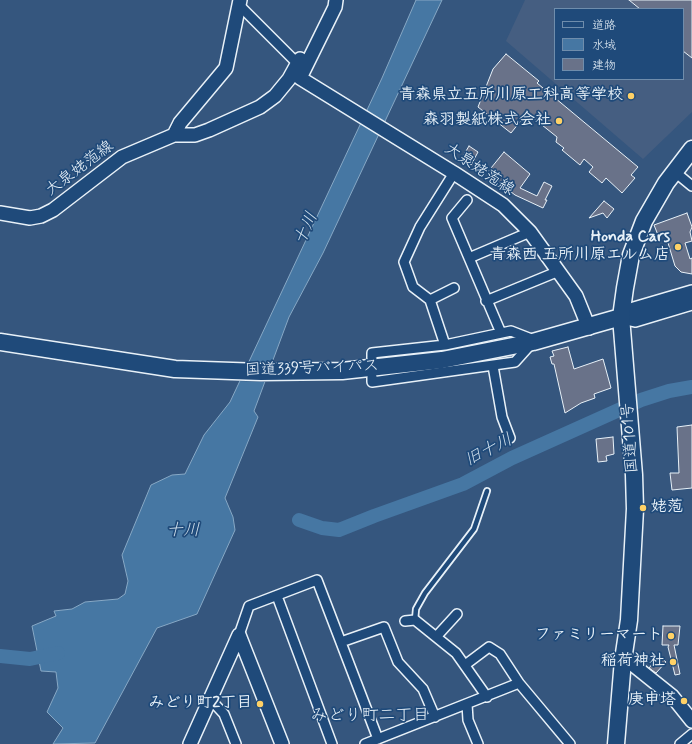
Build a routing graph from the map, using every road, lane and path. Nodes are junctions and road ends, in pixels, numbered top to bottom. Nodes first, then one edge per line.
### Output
1 (329, 0) edge
2 (336, 0) edge
3 (240, 3) edge
4 (298, 64) junction
5 (174, 135) junction
6 (692, 149) edge
7 (675, 172) junction
8 (454, 173) junction
9 (692, 186) edge
10 (467, 200) dead end
11 (0, 213) edge
12 (530, 232) junction
13 (469, 258) junction
14 (558, 271) junction
15 (454, 288) dead end
16 (691, 297) edge
17 (430, 300) junction
18 (486, 301) junction
19 (621, 317) junction
20 (589, 328) junction
21 (501, 333) junction
22 (0, 342) edge
23 (535, 342) junction
24 (445, 345) junction
25 (372, 358) dead end
26 (493, 366) junction
27 (372, 377) dead end
28 (510, 438) dead end
29 (487, 491) dead end
30 (277, 596) junction
31 (457, 614) dead end
32 (415, 620) junction
33 (405, 621) dead end
34 (239, 636) junction
35 (436, 637) junction
36 (341, 642) junction
37 (623, 660) junction
38 (465, 665) junction
39 (519, 683) junction
40 (487, 697) junction
41 (211, 700) junction
42 (467, 704) junction
43 (435, 717) junction
44 (692, 720) edge
45 (692, 734) edge
46 (371, 742) edge
47 (190, 744) edge
48 (236, 744) edge
49 (282, 744) edge
50 (332, 744) edge
51 (478, 744) edge
52 (570, 744) edge
53 (616, 744) edge
54 (680, 744) edge

1 - 4 main road, 大泉姥萢線
2 - 8 main road, 大泉姥萢線
3 - 4 street
3 - 5 main road
4 - 5 main road, 大泉姥萢線
5 - 11 main road, 大泉姥萢線
6 - 7 highway, 国道101号
7 - 9 street
7 - 19 highway, 国道101号
8 - 12 main road, 大泉姥萢線
8 - 17 street
10 - 13 street
12 - 13 street
12 - 14 main road, 大泉姥萢線
13 - 18 street
14 - 18 street
14 - 20 main road, 大泉姥萢線
15 - 17 street
16 - 19 main road
17 - 24 street
18 - 21 street
19 - 20 highway, 国道339号バイパス
19 - 37 highway, 国道101号
20 - 23 highway, 国道339号バイパス
21 - 23 street
21 - 24 street
22 - 23 highway, 国道339号バイパス
23 - 26 street
24 - 25 street
26 - 27 street
26 - 28 street
29 - 32 lane
30 - 34 street
30 - 36 street
30 - 50 street
31 - 35 street
32 - 33 street
32 - 35 street
34 - 41 main road
34 - 49 main road
35 - 38 street
36 - 43 street
36 - 46 street
37 - 44 main road
37 - 53 highway, 国道101号
38 - 39 street
38 - 40 street
39 - 40 street
39 - 52 street
40 - 42 street
41 - 47 main road
41 - 48 street
42 - 43 street
42 - 51 street
43 - 46 street
45 - 54 street

